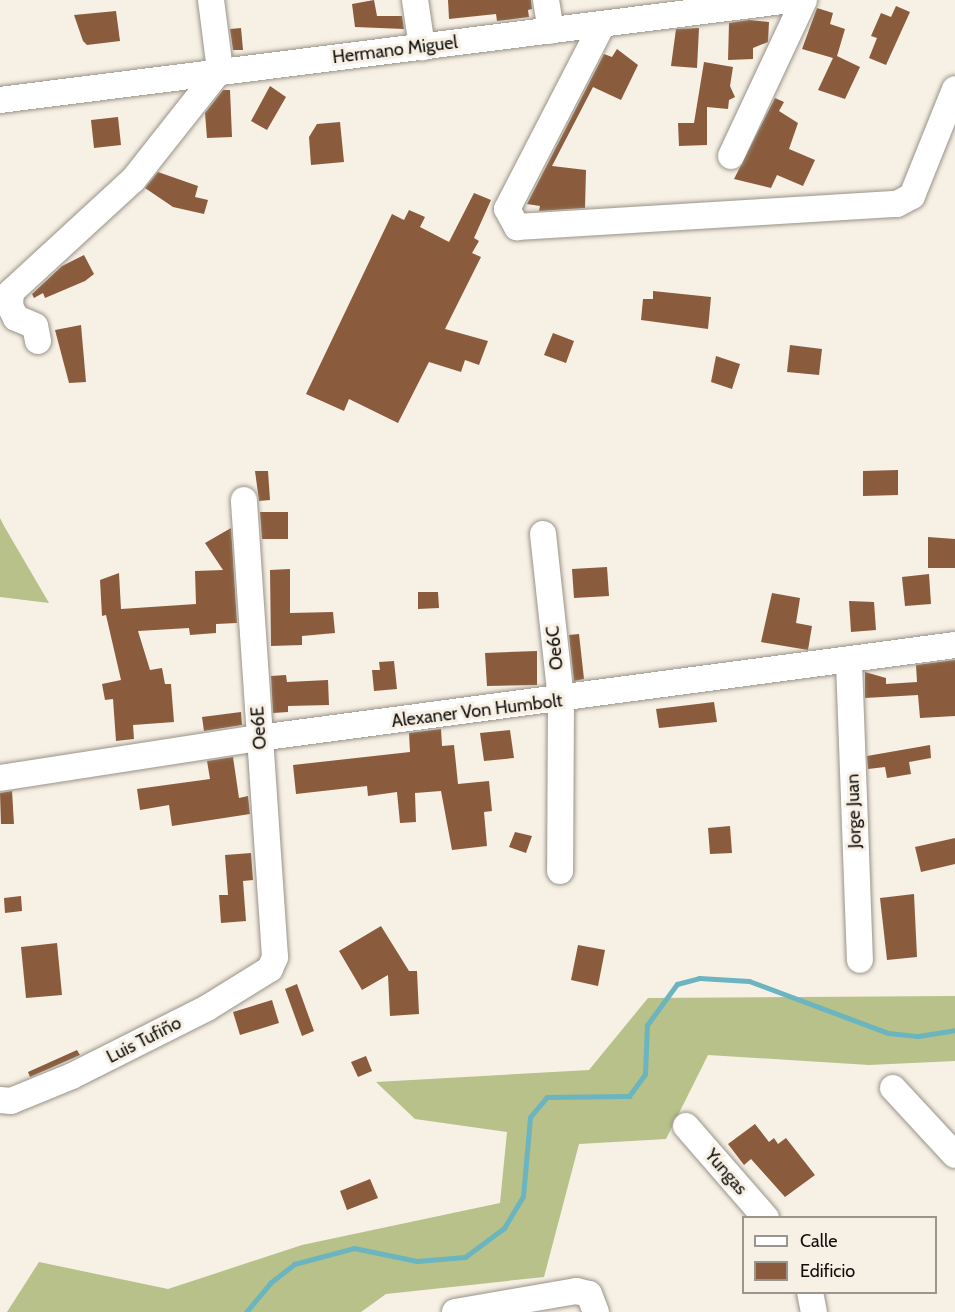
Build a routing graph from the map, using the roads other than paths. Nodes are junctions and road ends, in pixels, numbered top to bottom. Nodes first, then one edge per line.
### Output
1 (211, 0) edge
2 (415, 0) edge
3 (546, 0) edge
4 (790, 0) edge
5 (804, 0) edge
6 (679, 8) edge
7 (602, 25) junction
8 (551, 31) junction
9 (422, 47) junction
10 (220, 69) junction
11 (955, 89) edge
12 (0, 100) edge
13 (731, 156) dead end
14 (38, 341) dead end
15 (244, 500) dead end
16 (543, 534) dead end
17 (955, 645) edge
18 (849, 662) junction
19 (561, 700) junction
20 (259, 738) junction
21 (0, 778) edge
22 (560, 872) dead end
23 (275, 957) joint
24 (860, 960) dead end
25 (893, 1088) dead end
26 (0, 1100) edge
27 (686, 1125) dead end
28 (955, 1155) edge
29 (764, 1216) edge
30 (810, 1294) edge
31 (455, 1312) edge
32 (596, 1312) edge
33 (814, 1312) edge

1 - 10 street
2 - 9 street
3 - 8 street
4 - 6 street, Hermano Miguel
5 - 13 street
6 - 7 street, Hermano Miguel
7 - 8 street, Hermano Miguel
7 - 11 street
8 - 9 street, Hermano Miguel
9 - 10 street, Hermano Miguel
10 - 12 street, Hermano Miguel
10 - 14 street
15 - 20 street, Oe6E
16 - 19 street, Oe6C
17 - 18 street, Alexaner Von Humbolt
18 - 19 street, Alexaner Von Humbolt
18 - 24 street, Jorge Juan
19 - 20 street, Alexaner Von Humbolt
19 - 22 street, Oe6C
20 - 21 street, Alexaner Von Humbolt
20 - 23 street, Oe6E
23 - 26 street, Luis Tufiño
25 - 28 street
27 - 29 street, Yungas
30 - 33 street
31 - 32 street

